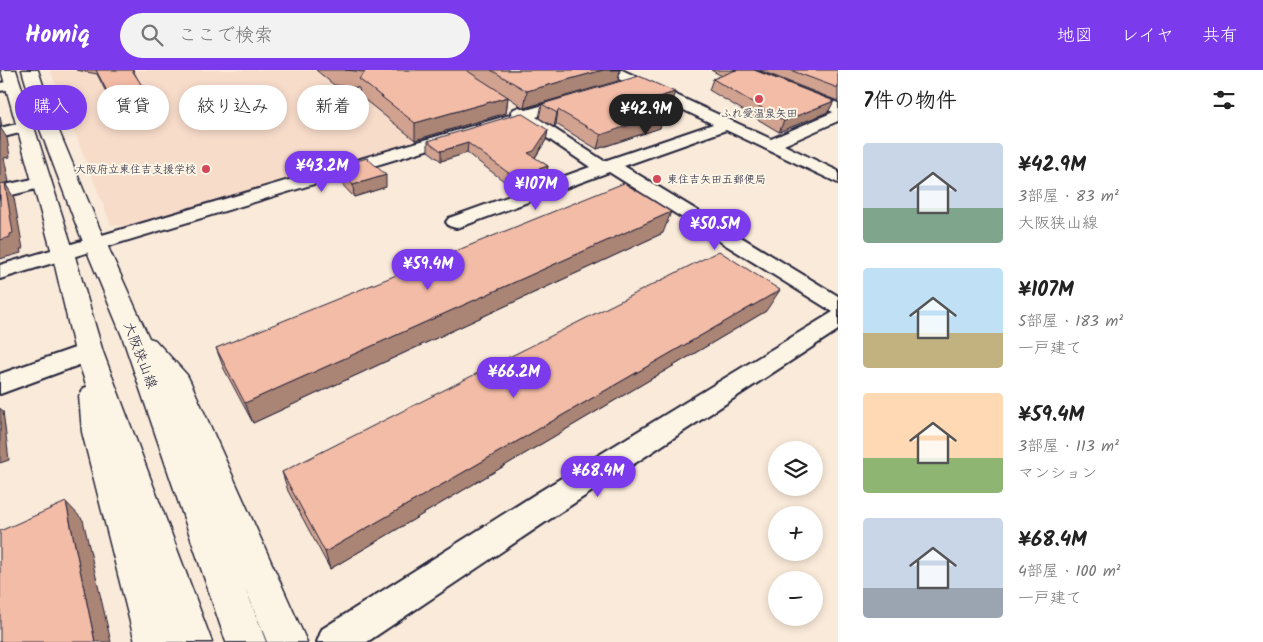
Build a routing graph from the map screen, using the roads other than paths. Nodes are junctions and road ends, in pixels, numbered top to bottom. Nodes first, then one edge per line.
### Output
1 (611, 70) edge
2 (741, 70) edge
3 (12, 78) edge
4 (635, 82) junction
5 (608, 90) edge
6 (589, 96) edge
7 (508, 105) edge
8 (838, 109) edge
9 (838, 114) edge
10 (524, 115) junction
11 (727, 124) junction
12 (12, 130) edge
13 (771, 145) junction
14 (606, 166) junction
15 (838, 178) edge
16 (42, 182) junction
17 (0, 192) edge
18 (456, 222) dead end
19 (95, 244) junction
20 (63, 253) junction
21 (0, 272) edge
22 (838, 306) edge
23 (838, 319) edge
24 (135, 336) junction
25 (89, 352) junction
26 (0, 384) edge
27 (155, 642) edge
28 (192, 642) edge
29 (246, 642) edge
30 (287, 642) edge
31 (335, 642) edge

1 - 4 street
2 - 8 main road
3 - 12 main road, 大阪狭山線
3 - 19 main road, 大阪狭山線
4 - 5 street
4 - 11 street
6 - 10 street
7 - 10 street
9 - 13 street
10 - 14 street
10 - 19 street
11 - 13 street
11 - 14 street
12 - 16 main road, 大阪狭山線
13 - 15 street
14 - 18 street
14 - 22 street
16 - 17 street
16 - 20 main road, 大阪狭山線
19 - 20 street
19 - 24 main road, 大阪狭山線
20 - 21 street
20 - 25 main road, 大阪狭山線
23 - 31 street
24 - 29 main road, 大阪狭山線
24 - 30 main road
25 - 26 street
25 - 27 main road
25 - 28 main road, 大阪狭山線

